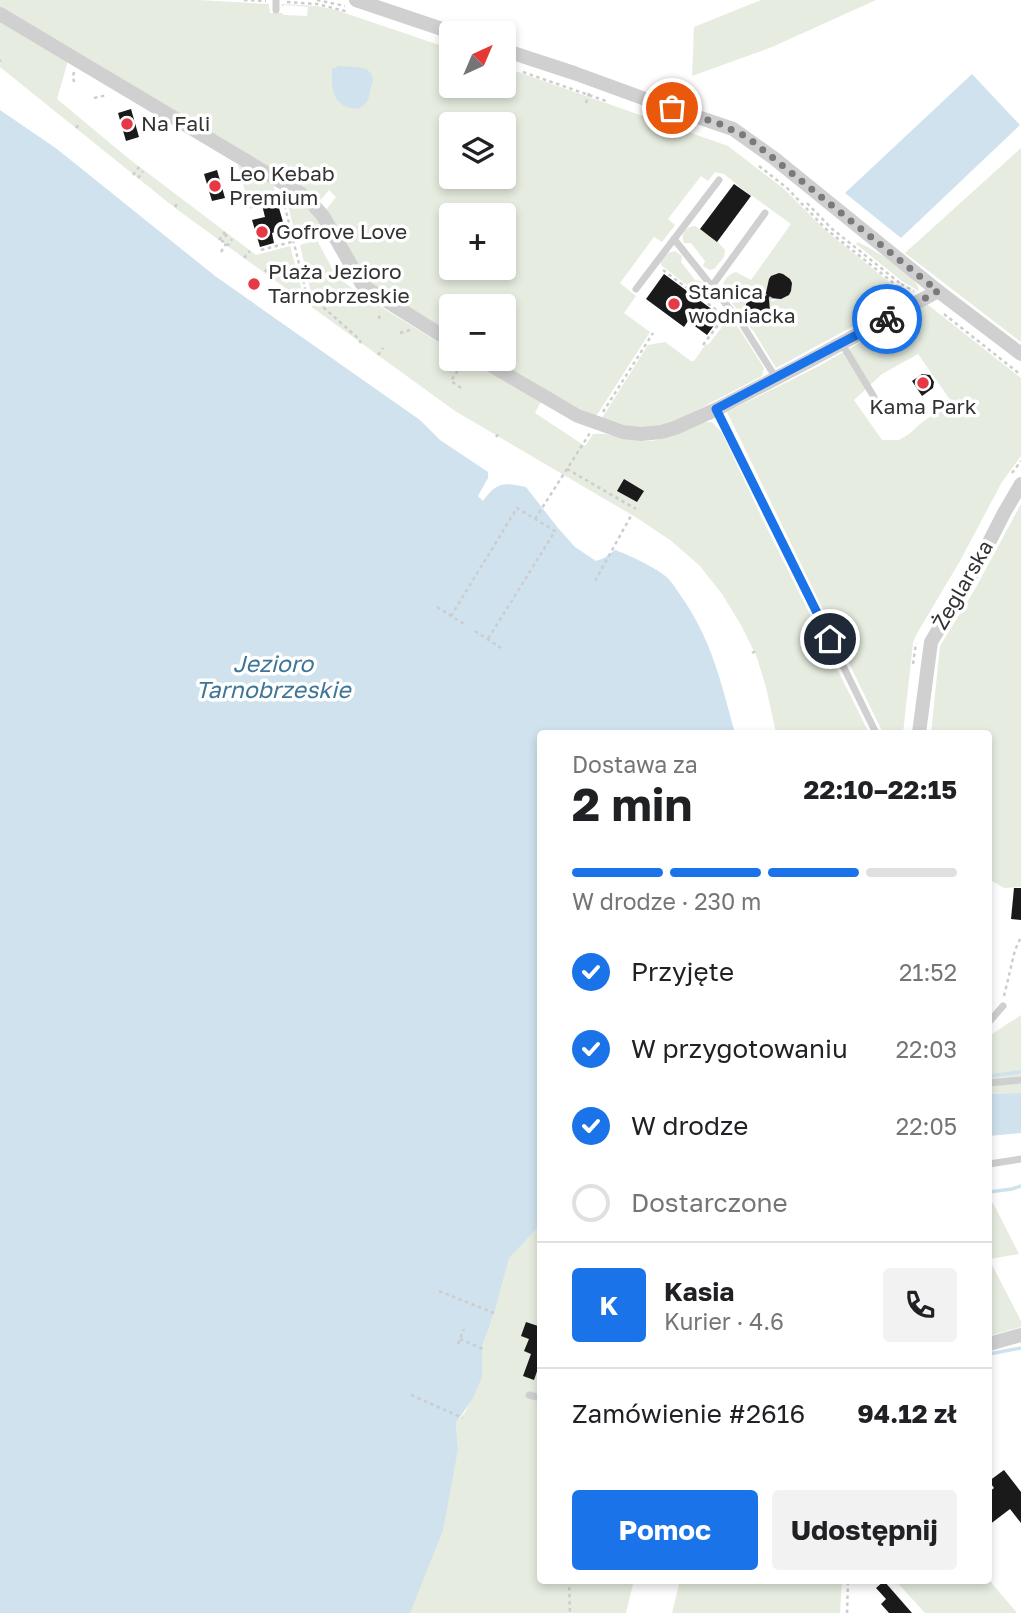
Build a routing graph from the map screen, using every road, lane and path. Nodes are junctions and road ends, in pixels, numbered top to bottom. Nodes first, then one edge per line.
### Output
1 (244, 0) edge
2 (276, 4) edge
3 (353, 6) edge
4 (0, 14) edge
5 (439, 29) edge
6 (516, 54) edge
7 (516, 69) dead end
8 (527, 69) dead end
9 (609, 97) dead end
10 (614, 103) dead end
11 (80, 123) dead end
12 (76, 128) dead end
13 (760, 164) dead end
14 (139, 167) dead end
15 (144, 170) dead end
16 (133, 174) dead end
17 (138, 178) dead end
18 (278, 179) junction
19 (719, 180) dead end
20 (178, 202) dead end
21 (174, 207) dead end
22 (765, 213) dead end
23 (332, 231) junction
24 (232, 239) dead end
25 (674, 239) junction
26 (219, 240) dead end
27 (293, 242) junction
28 (226, 244) junction
29 (261, 250) dead end
30 (250, 251) dead end
31 (221, 252) dead end
32 (244, 258) dead end
33 (655, 265) junction
34 (268, 267) dead end
35 (265, 272) dead end
36 (712, 286) junction
37 (901, 288) junction
38 (636, 289) dead end
39 (938, 291) junction
40 (306, 292) junction
41 (729, 294) dead end
42 (898, 298) dead end
43 (301, 299) dead end
44 (772, 299) dead end
45 (922, 300) junction
46 (653, 333) dead end
47 (439, 334) edge
48 (361, 343) dead end
49 (842, 343) junction
50 (703, 345) dead end
51 (383, 348) dead end
52 (1021, 354) edge
53 (378, 355) dead end
54 (457, 371) edge
55 (501, 371) edge
56 (1021, 375) edge
57 (776, 378) junction
58 (461, 388) dead end
59 (874, 397) dead end
60 (716, 409) junction
61 (596, 423) junction
62 (500, 432) dead end
63 (496, 437) dead end
64 (567, 469) junction
65 (1021, 484) edge
66 (636, 509) dead end
67 (632, 514) dead end
68 (536, 519) junction
69 (595, 581) dead end
70 (437, 607) dead end
71 (451, 616) junction
72 (464, 624) dead end
73 (475, 631) dead end
74 (488, 639) junction
75 (501, 648) dead end
76 (757, 650) dead end
77 (752, 653) dead end
78 (875, 730) edge
79 (919, 730) edge
80 (1021, 937) edge
81 (1003, 1006) joint
82 (992, 1019) edge
83 (1021, 1080) edge
84 (992, 1083) edge
85 (1021, 1159) edge
86 (992, 1164) edge
87 (439, 1292) dead end
88 (494, 1313) dead end
89 (464, 1329) dead end
90 (1021, 1335) edge
91 (460, 1339) junction
92 (992, 1343) edge
93 (458, 1344) dead end
94 (483, 1349) dead end
95 (411, 1395) dead end
96 (529, 1395) dead end
97 (537, 1397) edge
98 (463, 1418) dead end
99 (569, 1584) edge
100 (848, 1584) edge
101 (570, 1613) edge
102 (847, 1613) edge

1 - 2 path
2 - 3 path
3 - 5 street
4 - 18 street
6 - 39 street
7 - 10 path
8 - 9 path
11 - 12 path
13 - 37 path
14 - 16 path
15 - 17 path
18 - 23 street
18 - 27 path
19 - 25 lane
20 - 21 path
22 - 36 lane
23 - 27 path
23 - 47 street
24 - 28 path
25 - 33 lane
25 - 36 lane
26 - 28 path
27 - 29 path
27 - 40 path
28 - 31 path
30 - 32 path
33 - 38 lane
33 - 50 path
34 - 35 path
36 - 57 lane
37 - 42 path
37 - 45 path
39 - 45 street
39 - 52 street
40 - 43 path
40 - 48 path
41 - 44 path
45 - 49 street
45 - 56 path
46 - 61 path
49 - 57 street
49 - 59 lane
51 - 53 path
54 - 58 path
55 - 61 street
57 - 60 street
60 - 61 street
60 - 78 lane
61 - 64 path
62 - 63 path
64 - 66 path
64 - 68 path
65 - 79 street, Żeglarska
67 - 69 path
68 - 71 path
68 - 74 path
70 - 71 path
71 - 72 path
73 - 74 path
74 - 75 path
76 - 77 path
80 - 81 path
81 - 82 lane
83 - 84 lane
85 - 86 lane
87 - 88 path
89 - 91 path
90 - 92 street
91 - 93 path
91 - 94 path
95 - 98 path
96 - 97 lane
99 - 101 path
100 - 102 path

